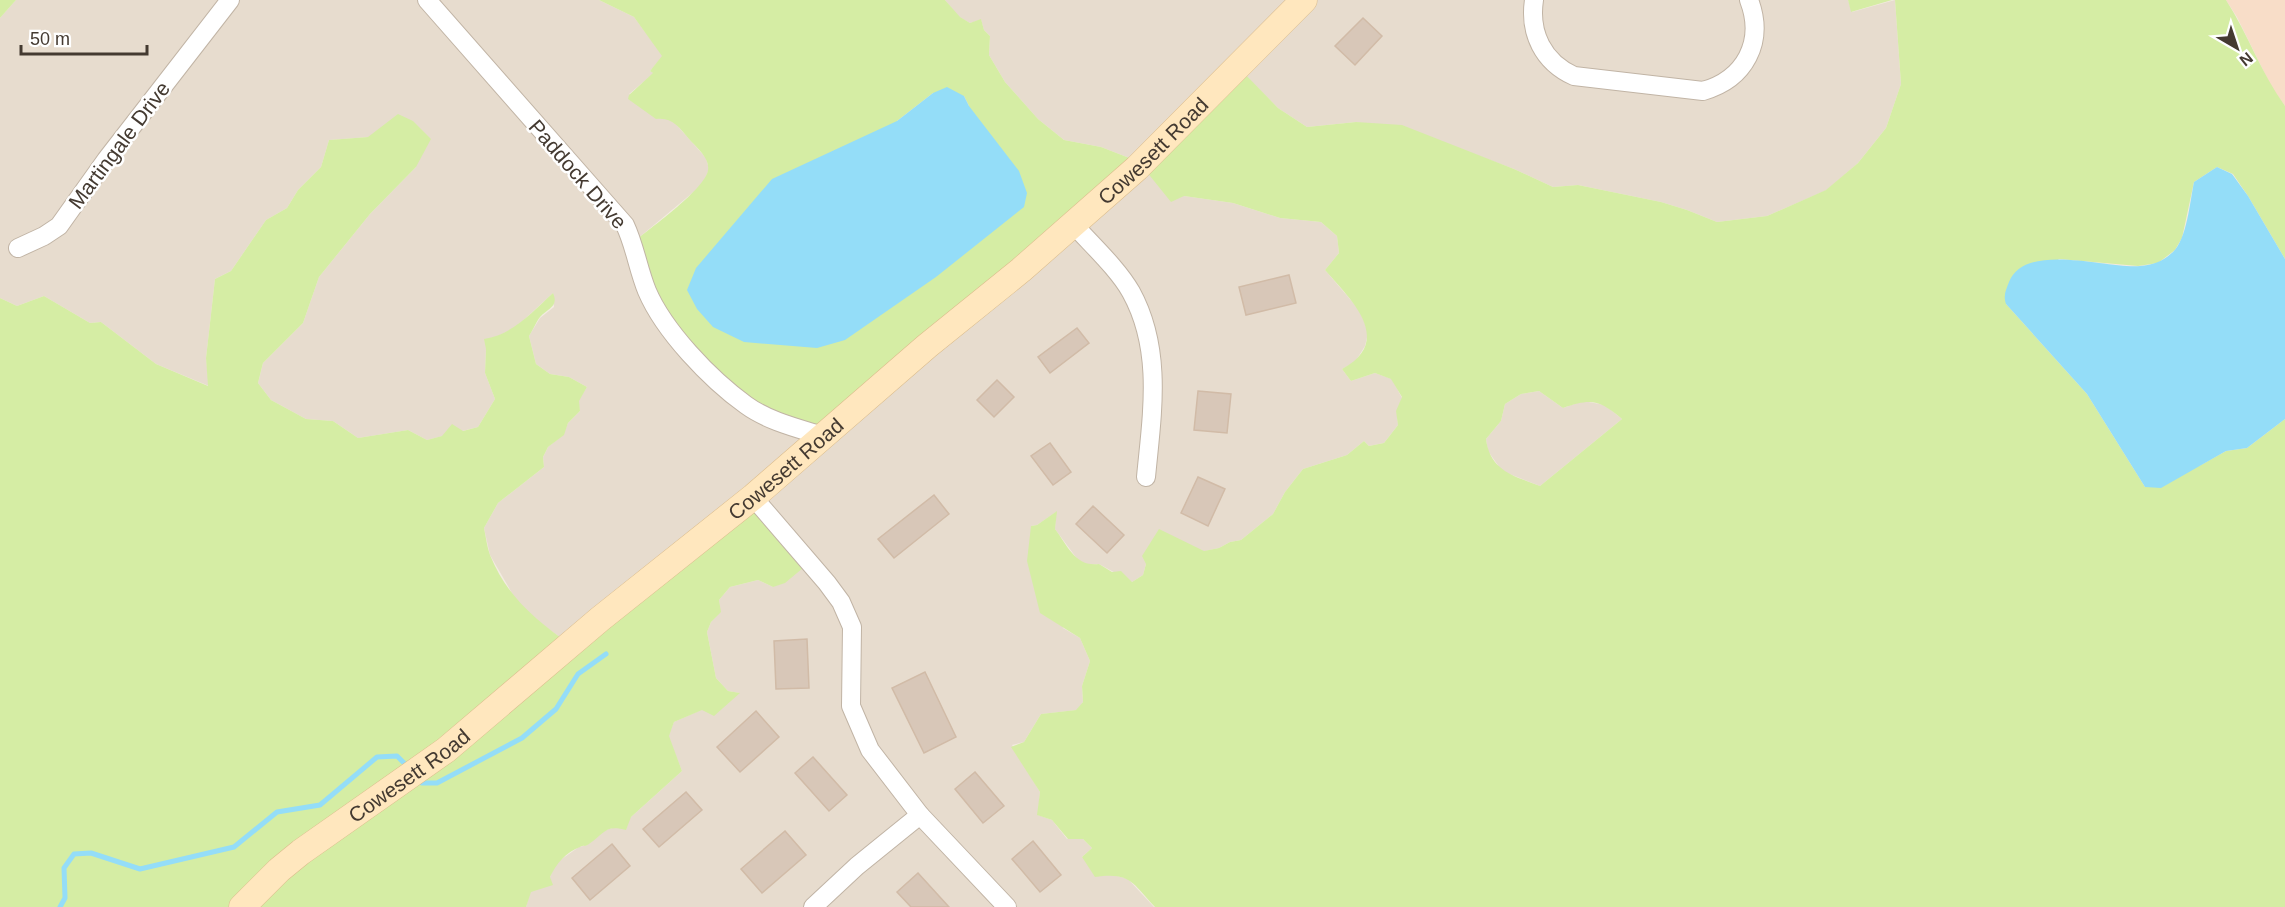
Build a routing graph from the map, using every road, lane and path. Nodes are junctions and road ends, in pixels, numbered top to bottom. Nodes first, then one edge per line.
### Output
1 (230, 0) edge
2 (427, 0) edge
3 (1304, 0) edge
4 (1534, 0) edge
5 (1749, 0) edge
6 (1074, 225) junction
7 (18, 248) dead end
8 (823, 436) junction
9 (1146, 477) dead end
10 (753, 497) junction
11 (920, 815) junction
12 (242, 907) edge
13 (813, 907) edge
14 (1007, 907) edge

1 - 7 street, Martingale Drive
2 - 8 street, Paddock Drive
3 - 6 main road, Cowesett Road
4 - 5 street
6 - 8 main road, Cowesett Road
6 - 9 street
8 - 10 main road, Cowesett Road
10 - 11 street
10 - 12 main road, Cowesett Road
11 - 13 street
11 - 14 street

